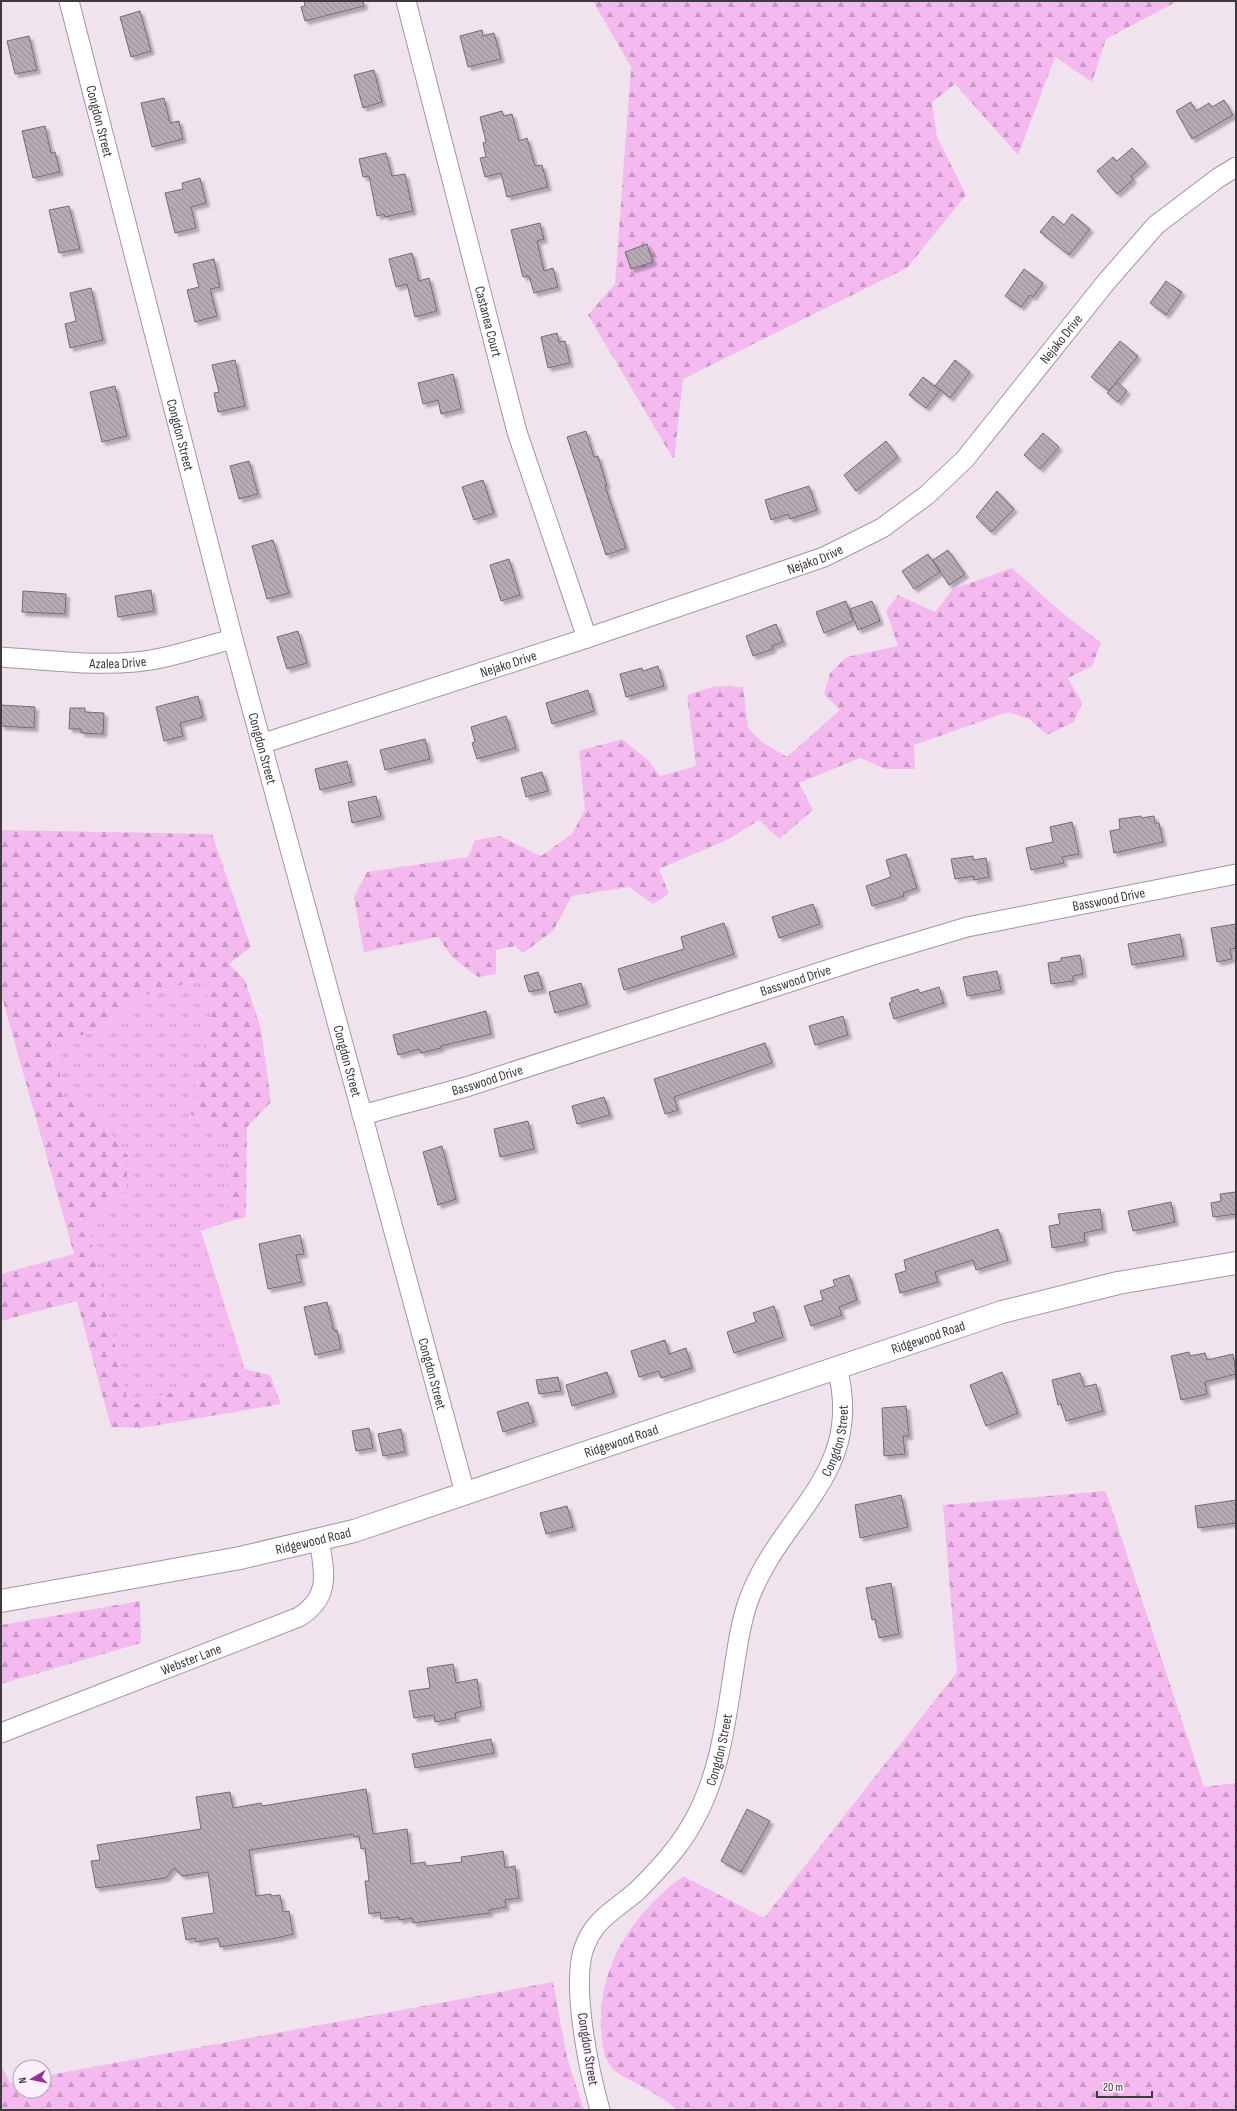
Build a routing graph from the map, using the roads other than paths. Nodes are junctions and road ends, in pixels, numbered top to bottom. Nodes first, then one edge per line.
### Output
1 (69, 1) edge
2 (406, 1) edge
3 (1236, 167) edge
4 (587, 638) junction
5 (233, 639) junction
6 (1, 657) edge
7 (261, 744) junction
8 (1236, 874) edge
9 (362, 1115) junction
10 (1236, 1263) edge
11 (837, 1368) junction
12 (465, 1493) junction
13 (319, 1539) junction
14 (1, 1601) edge
15 (1, 1733) edge
16 (600, 2110) edge

1 - 5 street, Congdon Street
2 - 4 street, Castanea Court
3 - 4 street, Nejako Drive
4 - 7 street, Nejako Drive
5 - 6 street, Azalea Drive
5 - 7 street, Congdon Street
7 - 9 street, Congdon Street
8 - 9 street, Basswood Drive
9 - 12 street, Congdon Street
10 - 11 main road, Ridgewood Road
11 - 12 main road, Ridgewood Road
11 - 16 street, Congdon Street
12 - 13 main road, Ridgewood Road
13 - 14 main road, Ridgewood Road
13 - 15 street, Webster Lane

